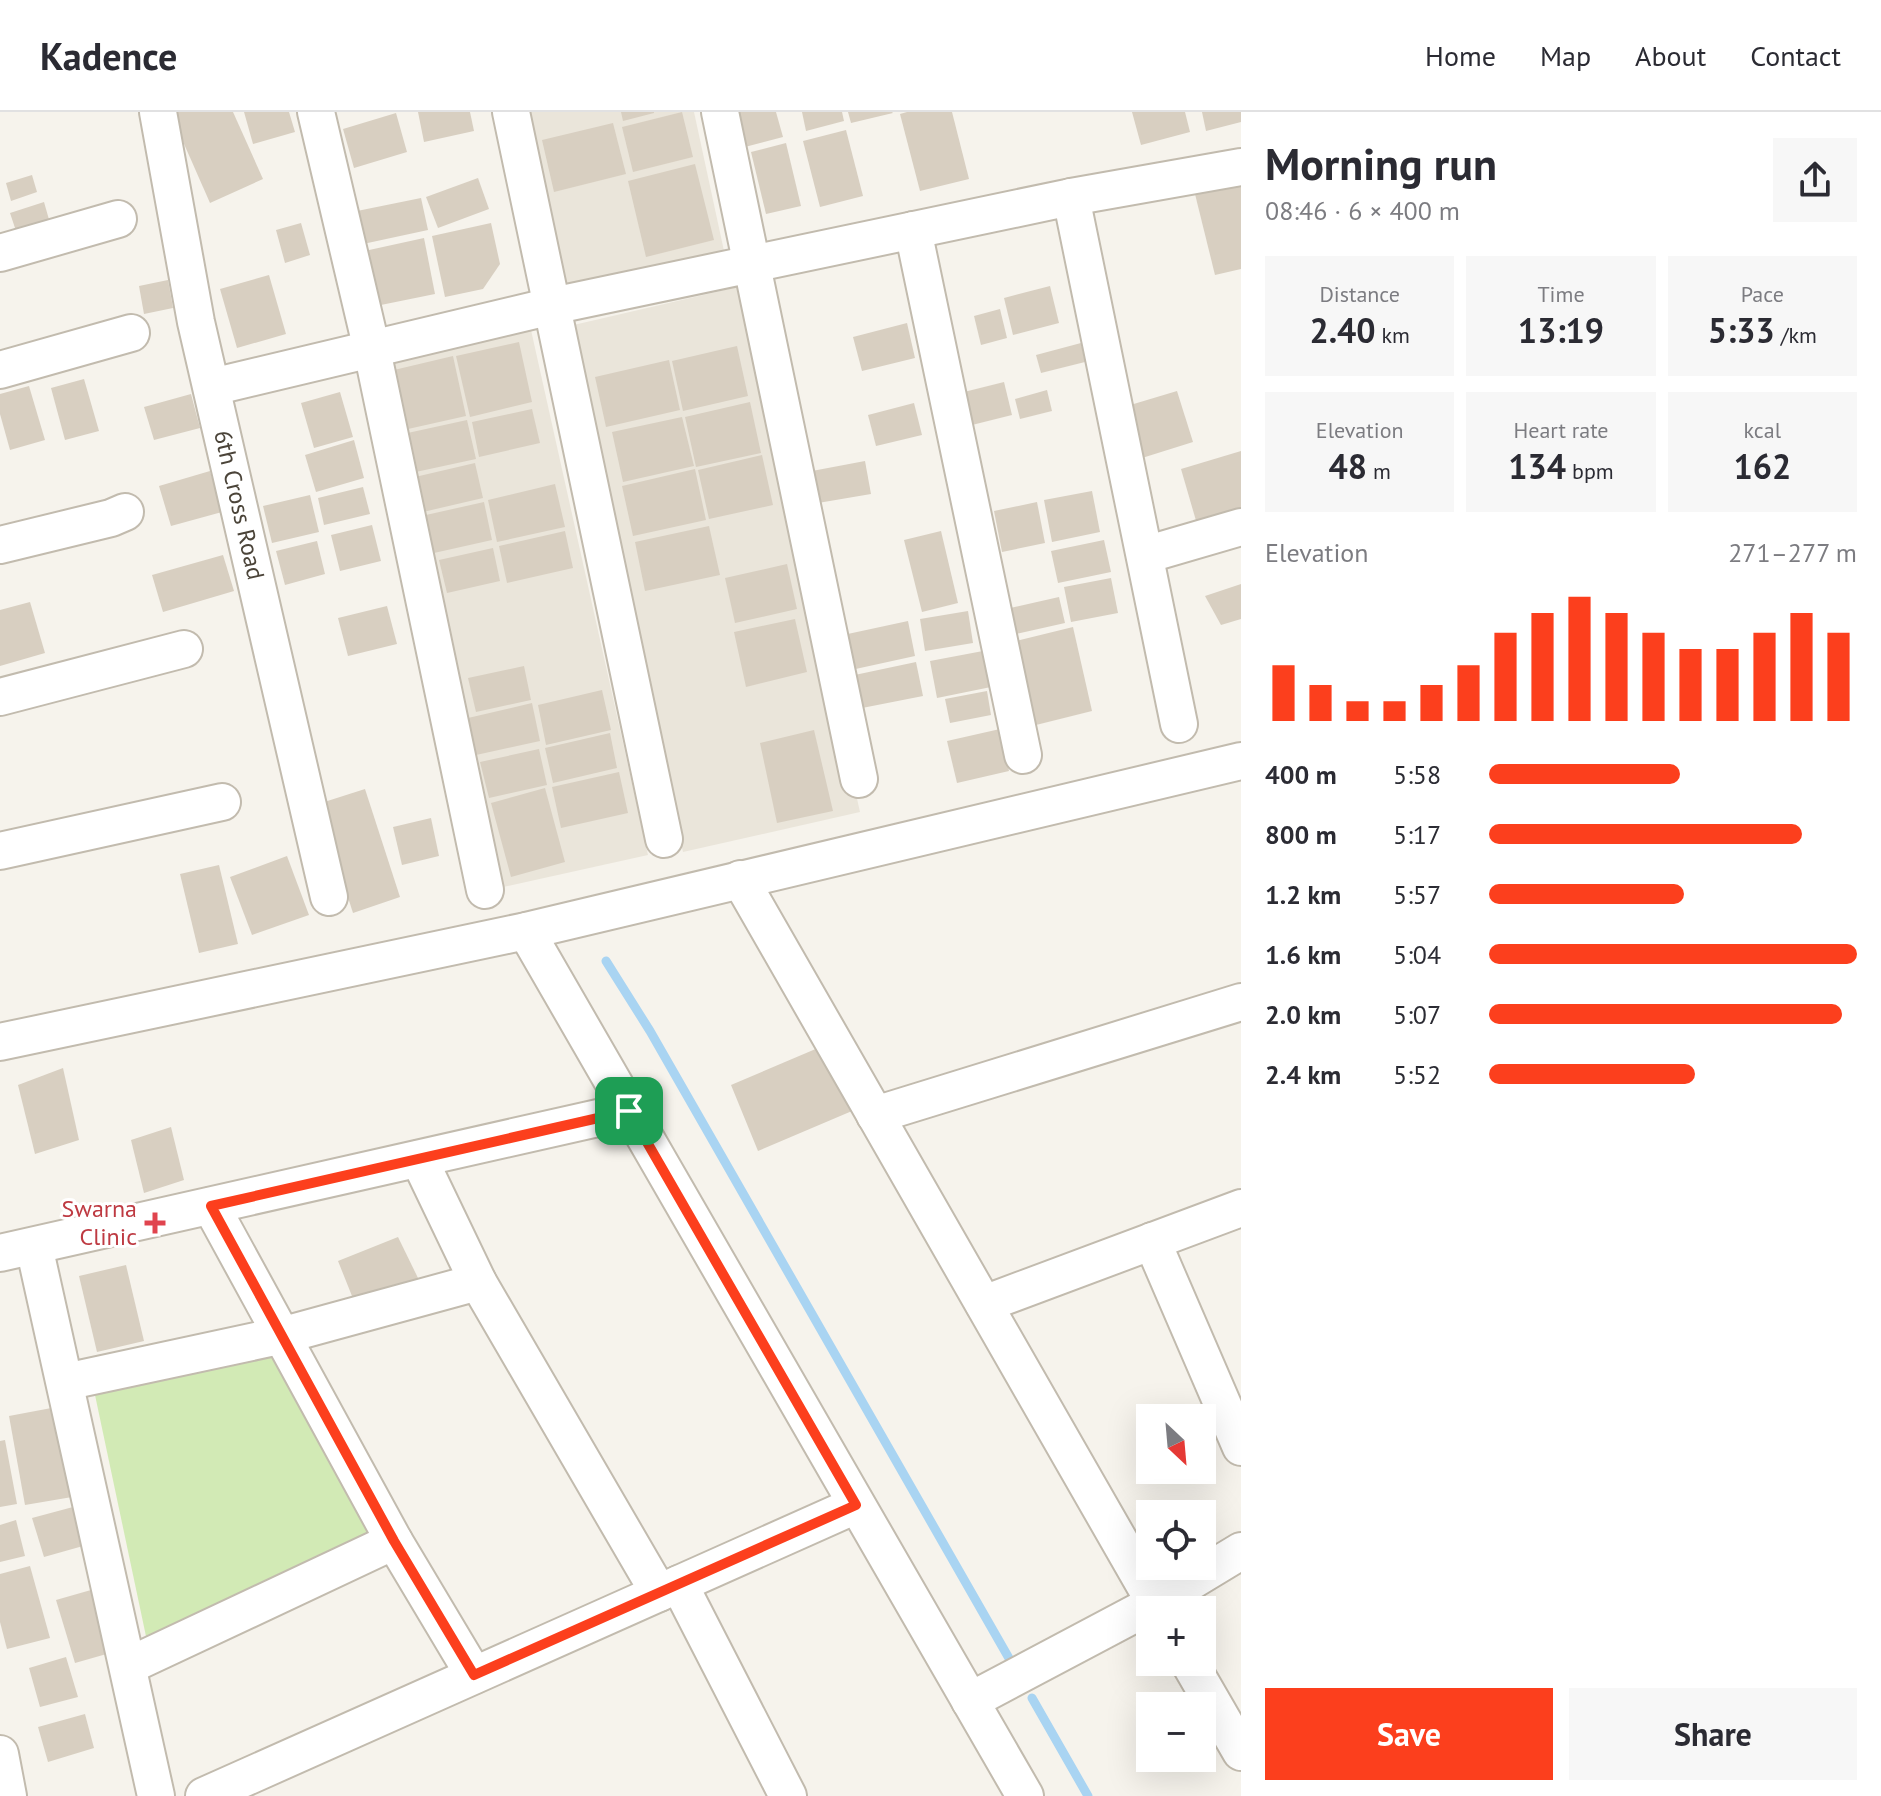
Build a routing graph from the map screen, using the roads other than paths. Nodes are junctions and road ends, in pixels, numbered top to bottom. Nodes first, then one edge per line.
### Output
1 (158, 112) edge
2 (316, 112) edge
3 (511, 112) edge
4 (720, 112) edge
5 (1241, 167) edge
6 (1071, 197) junction
7 (118, 219) dead end
8 (913, 230) junction
9 (0, 253) edge
10 (751, 264) junction
11 (552, 306) junction
12 (131, 333) dead end
13 (372, 350) junction
14 (0, 370) edge
15 (212, 387) junction
16 (125, 512) dead end
17 (1241, 527) edge
18 (0, 545) edge
19 (1145, 555) junction
20 (184, 649) dead end
21 (0, 697) edge
22 (1179, 724) dead end
23 (1023, 755) dead end
24 (1241, 761) edge
25 (859, 779) dead end
26 (222, 802) dead end
27 (664, 839) dead end
28 (0, 851) edge
29 (740, 879) junction
30 (485, 890) dead end
31 (329, 897) dead end
32 (526, 931) junction
33 (1241, 1002) edge
34 (0, 1042) edge
35 (629, 1111) junction
36 (875, 1115) junction
37 (419, 1159) junction
38 (211, 1206) junction
39 (1241, 1208) edge
40 (1152, 1241) junction
41 (17, 1249) edge
42 (478, 1282) junction
43 (984, 1304) junction
44 (284, 1335) junction
45 (65, 1382) junction
46 (1241, 1447) edge
47 (856, 1505) junction
48 (394, 1541) junction
49 (1241, 1551) edge
50 (669, 1588) junction
51 (1151, 1596) edge
52 (1172, 1596) edge
53 (1136, 1617) edge
54 (128, 1666) junction
55 (474, 1675) junction
56 (1197, 1676) edge
57 (970, 1701) junction
58 (1241, 1752) edge
59 (0, 1754) edge
60 (8, 1796) edge
61 (156, 1796) edge
62 (204, 1796) edge
63 (788, 1796) edge
64 (1025, 1796) edge

1 - 15 street, 6th Cross Road
2 - 13 street
3 - 11 street
4 - 10 street
5 - 6 street
6 - 8 street
6 - 19 street
7 - 9 street
8 - 10 street
8 - 23 street
10 - 11 street
10 - 25 street
11 - 13 street
11 - 27 street
12 - 14 street
13 - 15 street
13 - 30 street
15 - 31 street, 6th Cross Road
16 - 18 street
17 - 19 street
19 - 22 street
20 - 21 street
24 - 29 street
26 - 28 street
29 - 32 street
29 - 36 street
32 - 34 street
32 - 35 street
33 - 36 street
35 - 37 street
35 - 47 street
36 - 43 street
37 - 38 street
37 - 42 street
38 - 41 street
38 - 44 street
39 - 40 street
40 - 43 street
40 - 46 street
41 - 45 street
42 - 44 street
42 - 50 street
43 - 51 street
44 - 45 street
44 - 48 street
45 - 54 street
47 - 50 street
47 - 57 street
48 - 54 street
48 - 55 street
49 - 52 street
50 - 55 street
50 - 63 street
53 - 57 street
54 - 61 street
55 - 62 street
56 - 58 street
57 - 64 street
59 - 60 street

